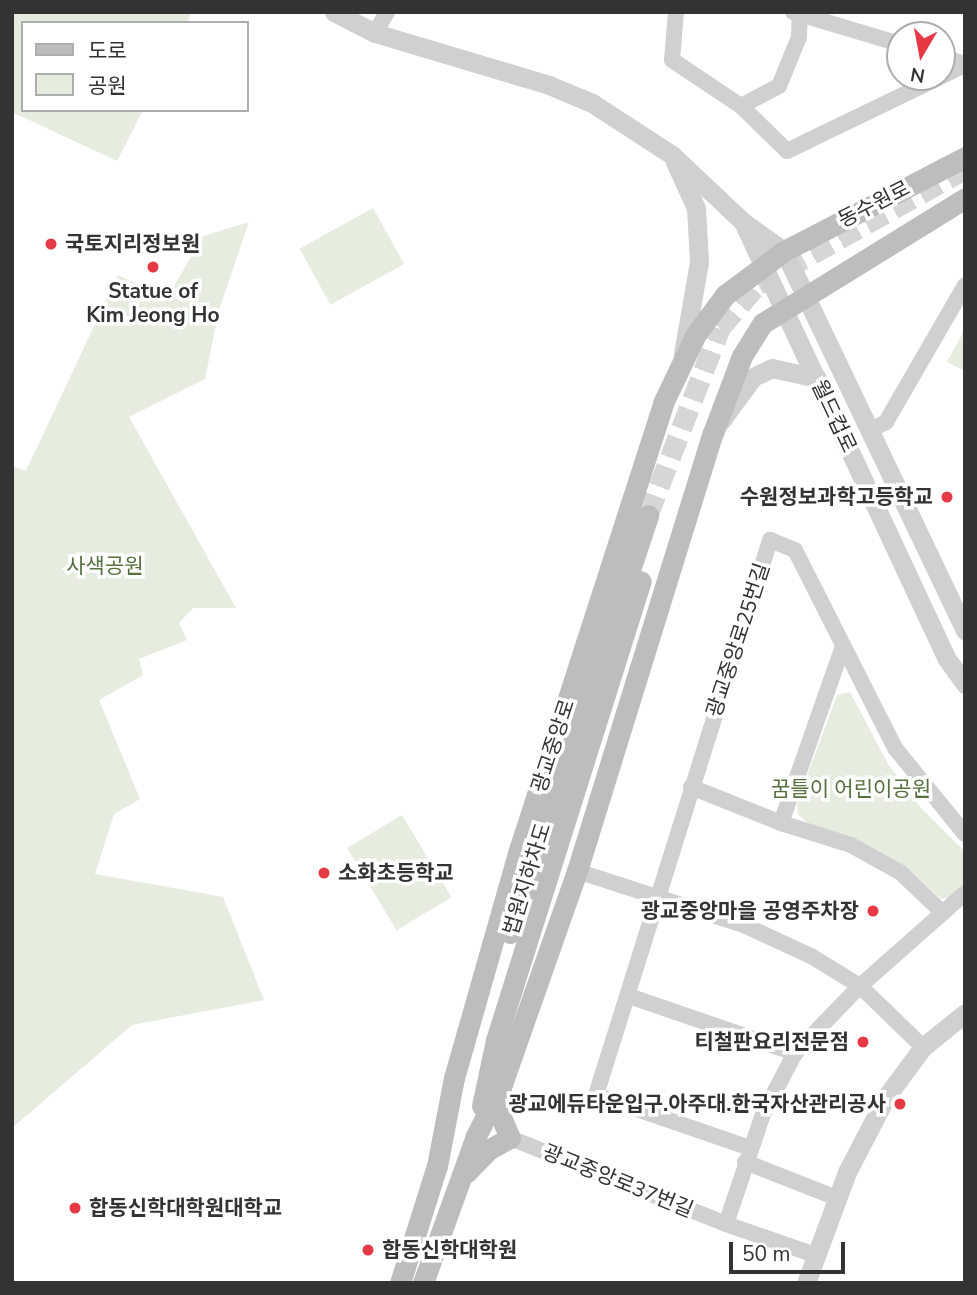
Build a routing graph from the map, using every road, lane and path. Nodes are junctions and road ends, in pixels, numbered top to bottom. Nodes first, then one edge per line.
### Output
1 (387, 12) edge
2 (676, 12) edge
3 (336, 13) edge
4 (797, 13) edge
5 (375, 33) junction
6 (886, 40) edge
7 (911, 91) edge
8 (741, 106) junction
9 (672, 155) junction
10 (965, 157) edge
11 (965, 198) edge
12 (743, 222) junction
13 (784, 251) junction
14 (761, 268) junction
15 (965, 285) edge
16 (806, 293) junction
17 (782, 309) junction
18 (681, 365) junction
19 (817, 378) junction
20 (871, 430) junction
21 (713, 433) junction
22 (965, 631) edge
23 (843, 646) junction
24 (965, 684) edge
25 (691, 787) junction
26 (781, 823) junction
27 (965, 834) edge
28 (577, 871) junction
29 (965, 893) edge
30 (657, 896) junction
31 (943, 913) junction
32 (860, 986) junction
33 (629, 996) junction
34 (965, 1013) edge
35 (923, 1047) junction
36 (795, 1053) junction
37 (502, 1084) junction
38 (476, 1136) junction
39 (510, 1138) junction
40 (748, 1155) junction
41 (437, 1166) junction
42 (462, 1177) junction
43 (837, 1198) junction
44 (726, 1224) junction
45 (815, 1255) junction
46 (400, 1283) edge
47 (423, 1283) edge
48 (806, 1283) edge

1 - 5 street
2 - 8 street
3 - 5 street, 월드컵로
4 - 6 street
4 - 8 street
5 - 9 street, 월드컵로
7 - 8 street
9 - 12 street, 월드컵로
9 - 18 street
10 - 13 main road, 동수원로
11 - 16 main road, 동수원로
12 - 13 street, 월드컵로
12 - 14 street, 월드컵로
13 - 14 main road, 광교중앙로
13 - 16 street, 월드컵로
14 - 17 street, 월드컵로
14 - 18 main road, 광교중앙로
15 - 20 street
16 - 17 main road
16 - 20 street, 월드컵로
17 - 19 street, 월드컵로
17 - 21 main road
18 - 41 main road, 광교중앙로
19 - 21 street
19 - 24 street, 월드컵로
20 - 22 street, 월드컵로
21 - 28 main road
23 - 25 street, 광교중앙로25번길
23 - 26 street
23 - 27 street, 광교중앙로25번길
25 - 26 street
25 - 30 street, 광교중앙로25번길
26 - 31 street
28 - 30 street
28 - 37 main road
29 - 31 street
30 - 32 street
30 - 33 street
31 - 32 street
32 - 35 street
32 - 36 street
33 - 36 street
33 - 40 street
34 - 35 street
35 - 43 street
36 - 40 street
37 - 38 main road
37 - 39 main road
38 - 41 main road, 법원지하차도
38 - 42 main road
39 - 42 main road
39 - 44 street, 광교중앙로37번길
40 - 43 street
40 - 44 street
41 - 46 main road, 광교중앙로
42 - 47 main road
43 - 45 street
44 - 45 street, 광교중앙로37번길
45 - 48 street

